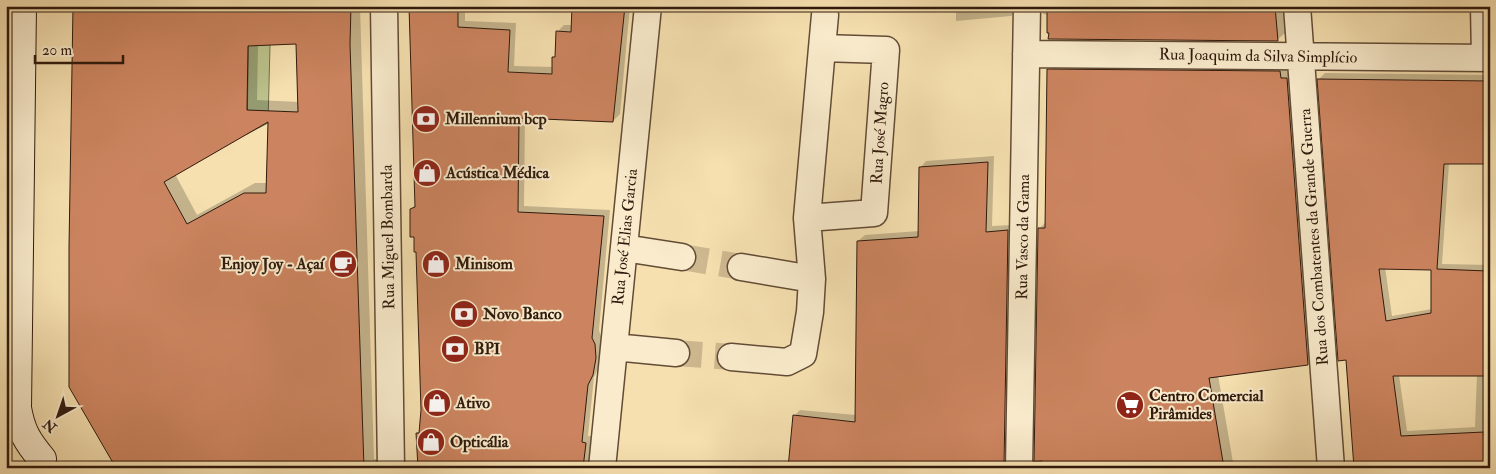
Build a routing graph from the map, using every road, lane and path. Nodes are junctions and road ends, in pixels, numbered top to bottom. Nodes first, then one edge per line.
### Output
1 (22, 6) edge
2 (384, 6) edge
3 (648, 6) edge
4 (1027, 6) edge
5 (1297, 6) edge
6 (1484, 6) edge
7 (825, 16) dead end
8 (822, 48) junction
9 (1026, 54) junction
10 (1301, 57) junction
11 (1487, 58) edge
12 (807, 218) junction
13 (624, 248) junction
14 (682, 257) tunnel mouth
15 (741, 267) tunnel mouth
16 (812, 279) junction
17 (614, 347) junction
18 (676, 353) tunnel mouth
19 (731, 357) tunnel mouth
20 (6, 451) edge
21 (49, 463) edge
22 (391, 468) edge
23 (602, 468) edge
24 (1019, 468) edge
25 (1331, 468) edge

1 - 21 street
2 - 22 street, Rua Miguel Bombarda
3 - 13 street, Rua José Elias Garcia
4 - 9 street, Rua Vasco da Gama
5 - 10 street, Rua dos Combatentes da Grande Guerra
6 - 11 street
7 - 8 street
8 - 12 street
8 - 12 street, Rua José Magro
9 - 10 street, Rua Joaquim da Silva Simplício
9 - 24 street, Rua Vasco da Gama
10 - 11 street, Rua Joaquim da Silva Simplício
10 - 25 street, Rua dos Combatentes da Grande Guerra
12 - 16 street
13 - 14 street
13 - 17 street, Rua José Elias Garcia
15 - 16 street
16 - 19 street
17 - 18 street
17 - 23 street, Rua José Elias Garcia
20 - 21 street

